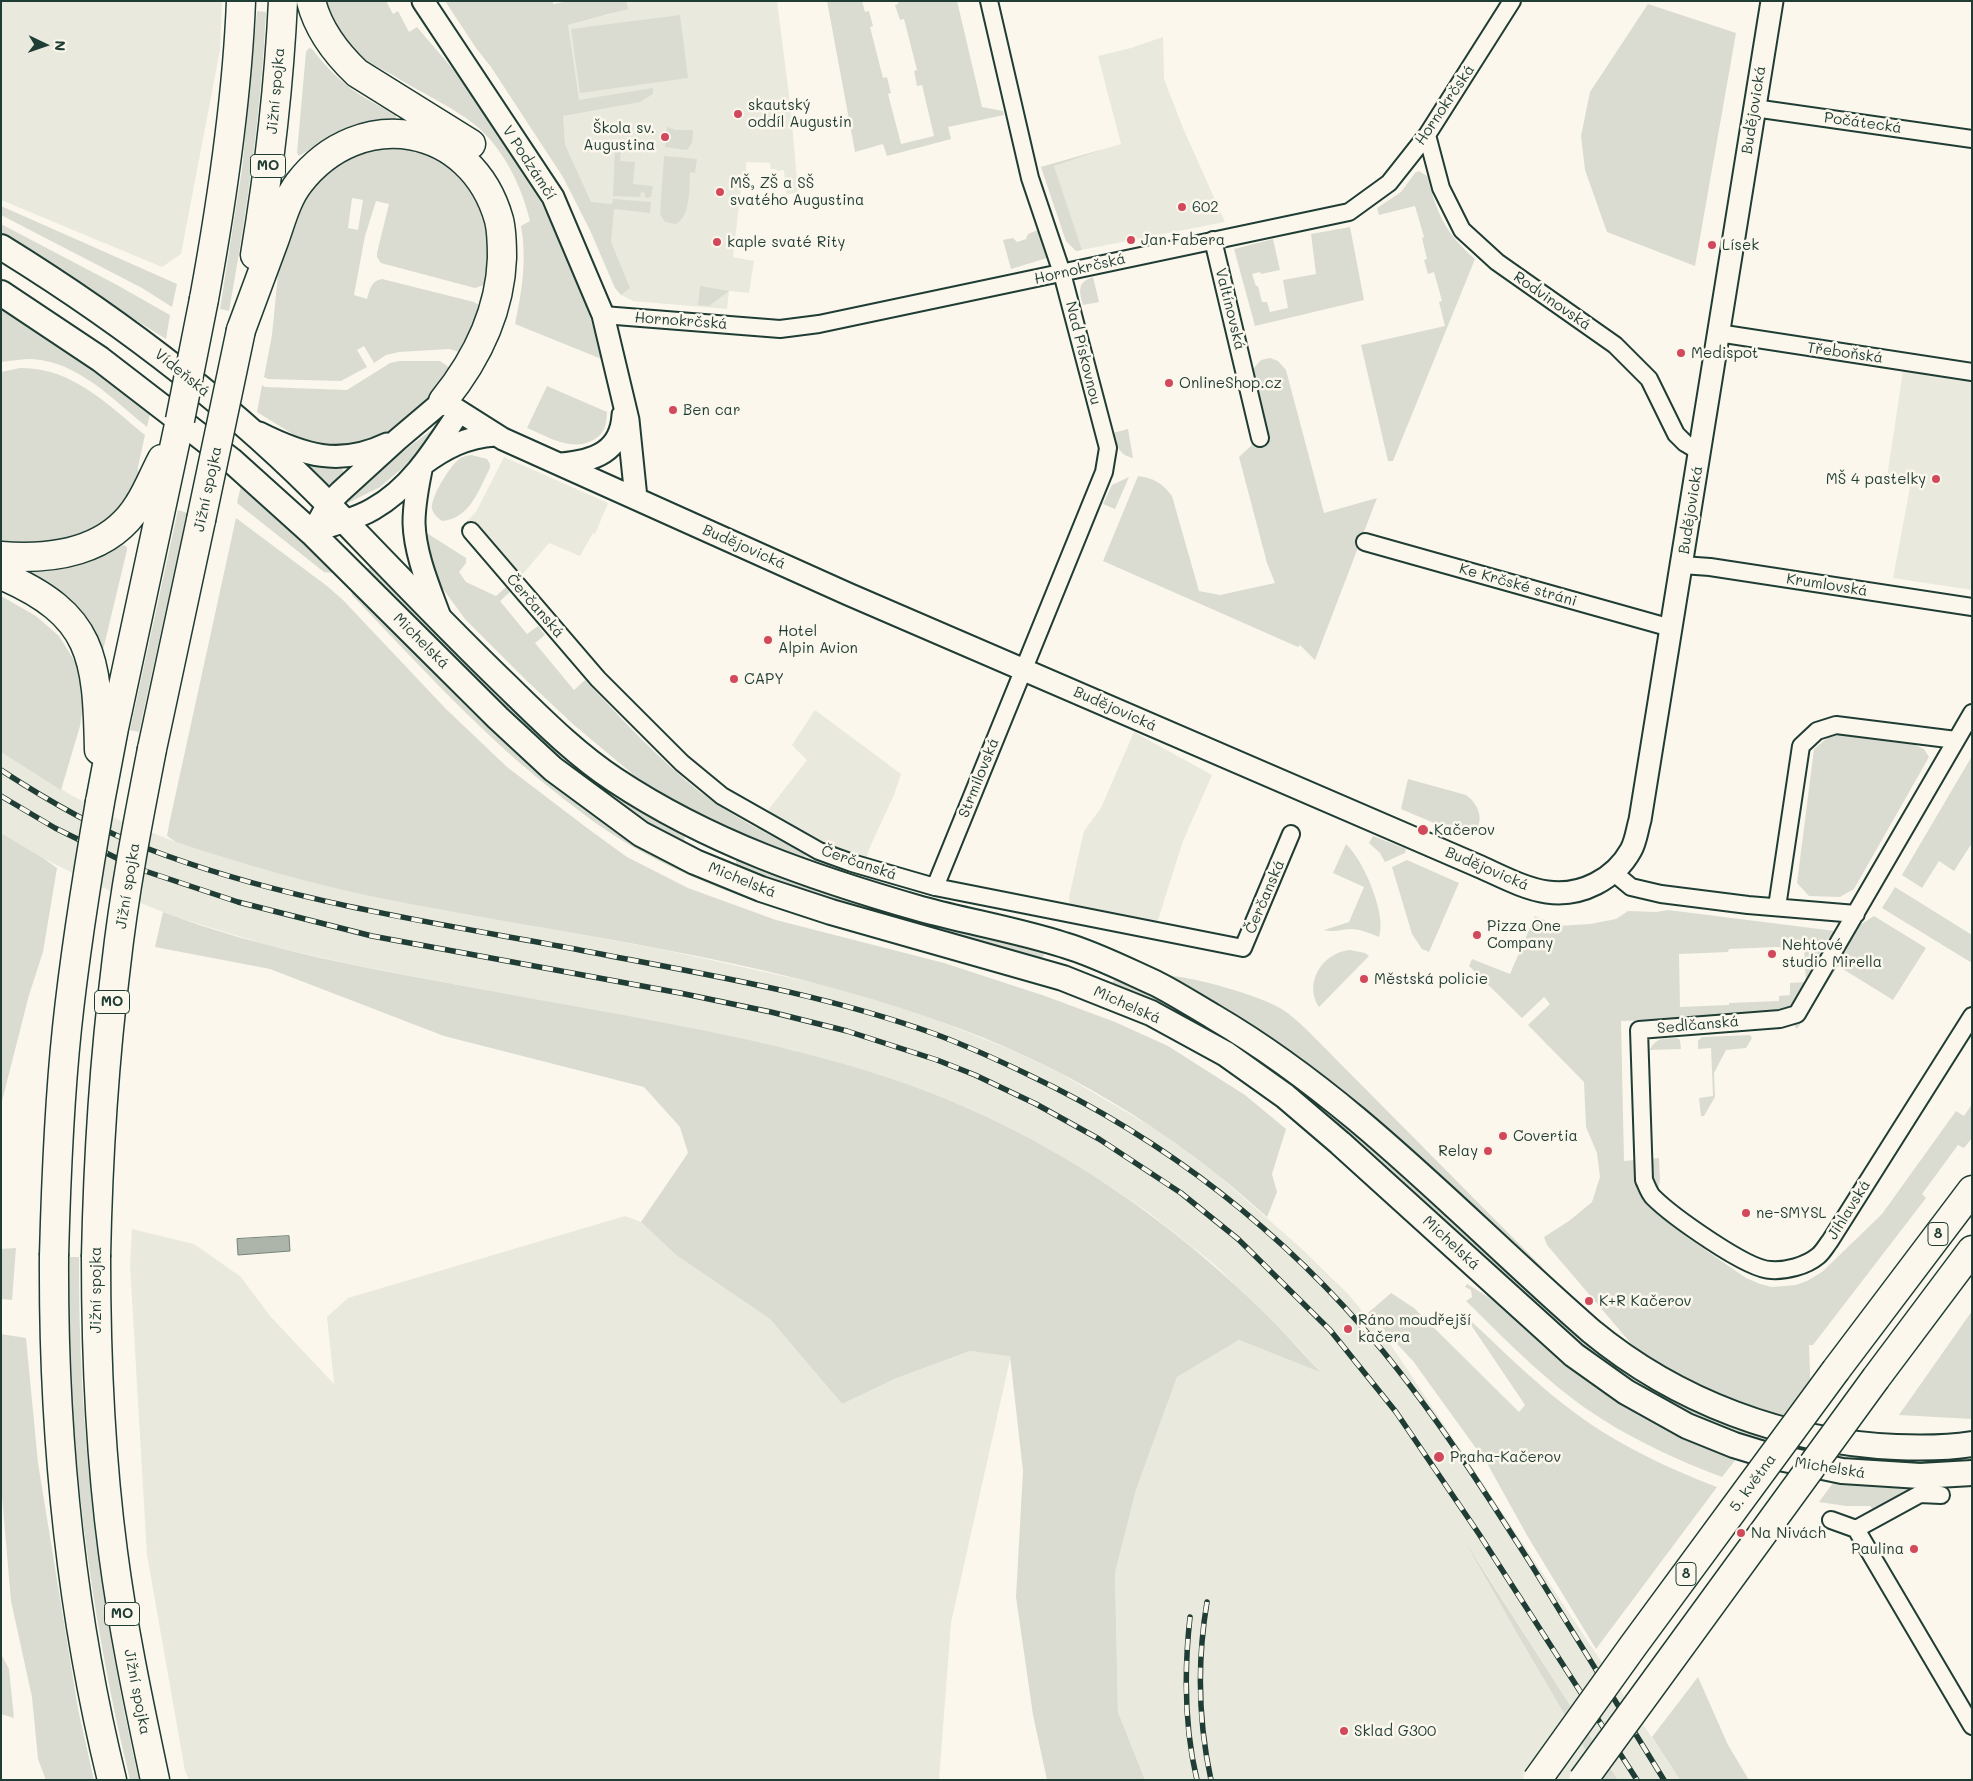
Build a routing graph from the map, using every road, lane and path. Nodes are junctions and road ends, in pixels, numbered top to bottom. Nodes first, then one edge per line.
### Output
1 (241, 1) edge
2 (283, 1) edge
3 (311, 1) edge
4 (423, 1) edge
5 (989, 1) edge
6 (1512, 1) edge
7 (1772, 1) edge
8 (1754, 108) junction
9 (1428, 135) junction
10 (1972, 139) edge
11 (1213, 240) junction
12 (1, 247) edge
13 (1062, 273) junction
14 (1, 293) edge
15 (603, 315) junction
16 (241, 330) junction
17 (1718, 333) junction
18 (1972, 372) edge
19 (623, 397) junction
20 (451, 407) junction
21 (247, 426) junction
22 (494, 435) junction
23 (1260, 438) dead end
24 (396, 440) junction
25 (1700, 452) junction
26 (560, 464) junction
27 (422, 465) junction
28 (159, 484) junction
29 (636, 498) junction
30 (328, 504) junction
31 (344, 521) junction
32 (471, 531) dead end
33 (312, 532) junction
34 (1365, 542) dead end
35 (1, 556) edge
36 (1682, 565) junction
37 (1, 575) edge
38 (1972, 607) edge
39 (441, 623) junction
40 (1671, 628) junction
41 (1024, 669) junction
42 (1972, 713) edge
43 (106, 726) junction
44 (1956, 740) junction
45 (1291, 834) dead end
46 (1613, 872) junction
47 (935, 887) junction
48 (1777, 907) junction
49 (1856, 914) junction
50 (1972, 1016) edge
51 (1972, 1190) edge
52 (1666, 1208) joint
53 (1972, 1250) edge
54 (1972, 1444) edge
55 (1972, 1474) edge
56 (1941, 1495) dead end
57 (1831, 1520) dead end
58 (1856, 1529) junction
59 (1972, 1726) edge
60 (112, 1780) edge
61 (155, 1780) edge
62 (1537, 1780) edge
63 (1583, 1780) edge

1 - 28 highway, bridge
2 - 16 highway, Jižní spojka / MO
3 - 20 highway
4 - 15 street, V Podzámčí
5 - 13 street, Nad Pískovnou
6 - 9 street, Hornokrčská
7 - 8 street, Budějovická
8 - 10 street, Počátecká
8 - 17 street, Budějovická
9 - 11 street, Hornokrčská
9 - 25 street, Rodvinovská
11 - 13 street, Hornokrčská
11 - 23 street, Valtínovská
12 - 21 main road, Vídeňská
13 - 15 street, Hornokrčská
13 - 41 street, Nad Pískovnou
14 - 33 main road, Michelská
15 - 19 street, V Podzámčí
16 - 20 highway
16 - 61 highway, Jižní spojka / MO, bridge
17 - 18 street, Třeboňská
17 - 25 street, Budějovická
19 - 26 street, V Podzámčí
19 - 29 street, V Podzámčí
20 - 22 street, Budějovická
20 - 24 street
20 - 27 street
21 - 24 street
21 - 30 main road, Vídeňská
22 - 26 street, Budějovická
22 - 27 street
24 - 30 street
25 - 36 street, Budějovická
26 - 29 street, Budějovická
27 - 31 street
27 - 39 street
28 - 35 highway
28 - 43 highway
29 - 41 street, Budějovická
30 - 31 main road, Vídeňská
30 - 33 street
31 - 33 street
31 - 39 main road, Michelská
32 - 47 street, Čerčanská
33 - 55 main road, Michelská
34 - 40 street, Ke Krčské stráni
36 - 38 street, Krumlovská
36 - 40 street, Budějovická
37 - 43 highway
39 - 54 main road, Michelská
40 - 46 street, Budějovická
41 - 46 street, Budějovická
41 - 47 street, Strmilovská
42 - 44 street, Sedlčanská
43 - 60 highway, bridge
44 - 48 street
44 - 49 street, Sedlčanská
45 - 47 street, Čerčanská
46 - 48 street
48 - 49 street
49 - 52 street, Sedlčanská
50 - 52 street, Jihlavská
51 - 62 highway, 5. května / 8, bridge
53 - 63 highway, 8, bridge
56 - 58 street
57 - 58 street
58 - 59 street

